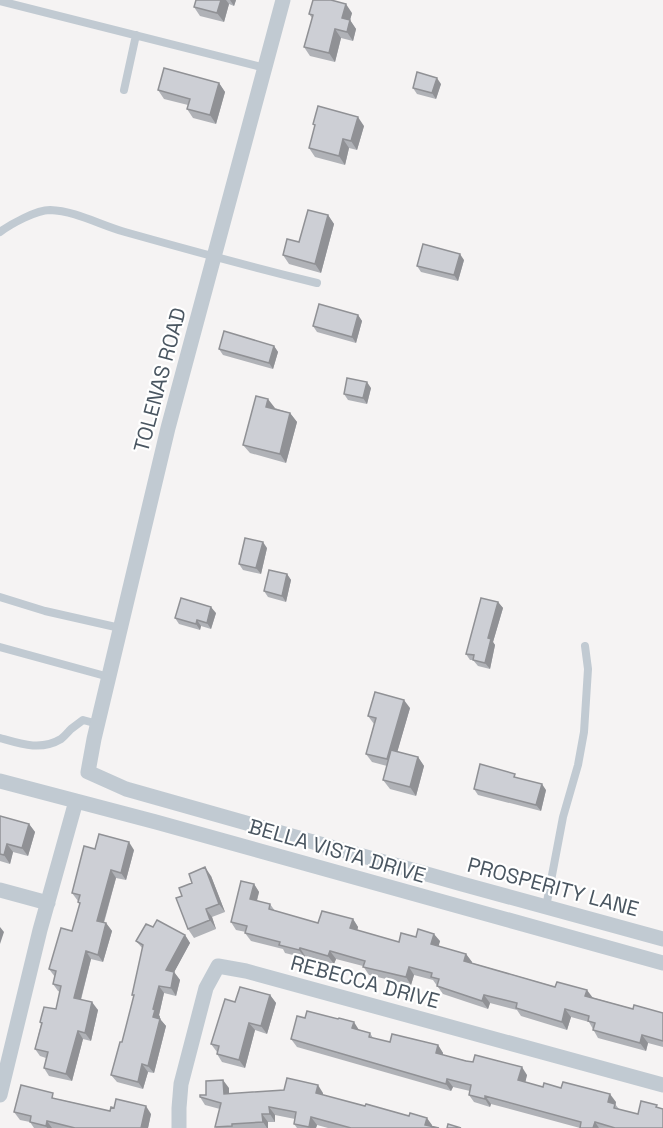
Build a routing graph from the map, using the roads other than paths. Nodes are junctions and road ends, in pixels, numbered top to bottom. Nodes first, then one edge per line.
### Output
1 (283, 0) edge
2 (0, 1) edge
3 (136, 35) junction
4 (265, 68) junction
5 (124, 90) dead end
6 (0, 232) edge
7 (214, 257) junction
8 (317, 283) dead end
9 (0, 597) edge
10 (120, 628) junction
11 (0, 646) edge
12 (585, 646) dead end
13 (108, 677) junction
14 (98, 724) junction
15 (0, 738) edge
16 (88, 772) joint
17 (0, 781) edge
18 (76, 801) junction
19 (0, 890) edge
20 (48, 903) junction
21 (546, 907) junction
22 (663, 939) edge
23 (663, 963) edge
24 (663, 1085) edge
25 (0, 1095) edge
26 (179, 1128) edge

1 - 4 street, TOLENAS ROAD
2 - 3 lane
3 - 4 lane
3 - 5 lane
4 - 7 street, TOLENAS ROAD
6 - 7 lane
7 - 8 lane
7 - 10 street, TOLENAS ROAD
9 - 10 lane
10 - 13 street, TOLENAS ROAD
11 - 13 lane
12 - 21 lane
13 - 14 street, TOLENAS ROAD
14 - 15 lane
14 - 16 street, TOLENAS ROAD
16 - 21 street, PROSPERITY LANE
17 - 18 street, BELLA VISTA DRIVE
18 - 20 street
18 - 23 street, BELLA VISTA DRIVE
19 - 20 street
20 - 25 street
21 - 22 street, PROSPERITY LANE
24 - 26 street, REBECCA DRIVE

